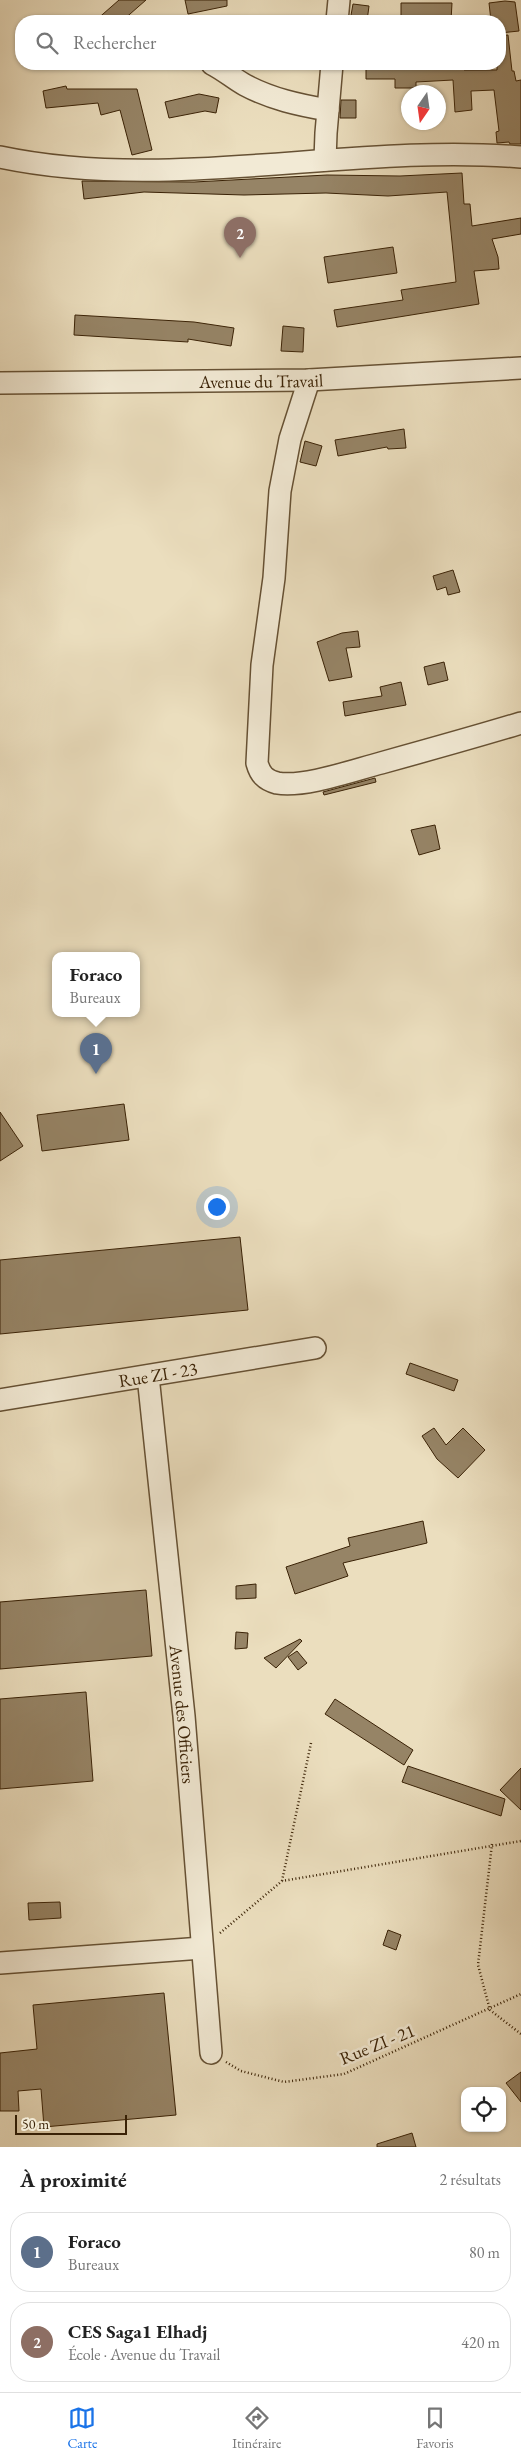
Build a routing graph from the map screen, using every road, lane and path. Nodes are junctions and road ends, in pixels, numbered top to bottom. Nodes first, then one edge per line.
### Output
1 (339, 0) edge
2 (338, 15) edge
3 (222, 70) edge
4 (331, 70) edge
5 (328, 110) junction
6 (0, 157) edge
7 (521, 157) edge
8 (326, 160) junction
9 (521, 368) edge
10 (309, 380) junction
11 (0, 383) edge
12 (521, 724) edge
13 (315, 1348) dead end
14 (148, 1376) junction
15 (0, 1400) edge
16 (311, 1744) dead end
17 (521, 1841) edge
18 (492, 1844) junction
19 (282, 1881) junction
20 (202, 1948) junction
21 (0, 1963) edge
22 (521, 1994) edge
23 (490, 2010) junction
24 (521, 2034) edge
25 (211, 2053) joint

1 - 2 street
3 - 5 street
4 - 5 street
5 - 8 street
6 - 8 street
7 - 8 street
9 - 10 street, Avenue du Travail
10 - 11 street, Avenue du Travail
10 - 12 street
13 - 14 street, Rue ZI - 23
14 - 15 street, Rue ZI - 23
14 - 20 street, Avenue des Officiers
16 - 19 path
17 - 18 path
18 - 19 path
18 - 23 path
19 - 20 path
20 - 21 street
20 - 25 street, Avenue des Officiers
22 - 23 path, Rue ZI - 21
23 - 24 path
23 - 25 path, Rue ZI - 21

